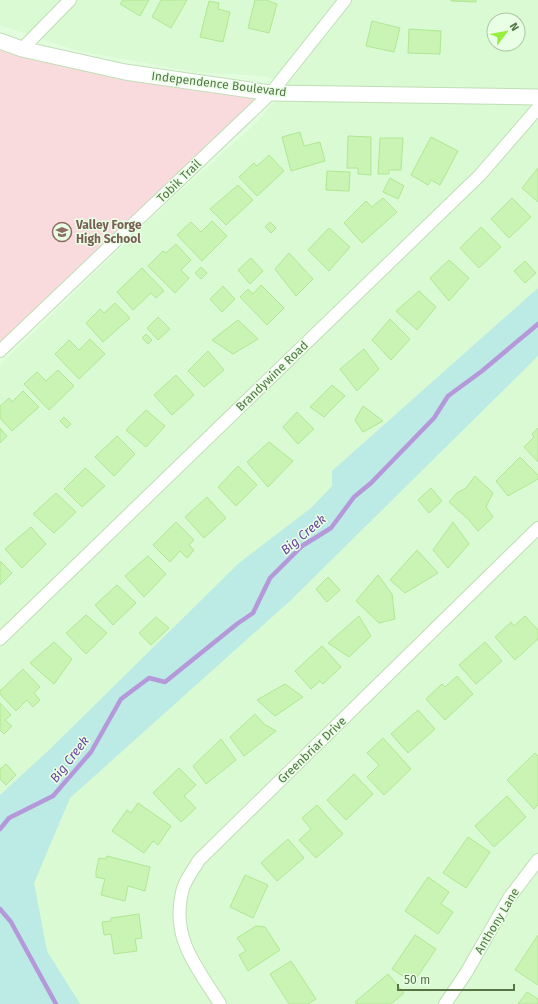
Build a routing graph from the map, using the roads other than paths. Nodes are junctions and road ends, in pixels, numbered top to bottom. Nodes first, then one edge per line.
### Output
1 (70, 0) edge
2 (345, 0) edge
3 (0, 41) edge
4 (22, 49) junction
5 (271, 93) junction
6 (538, 97) edge
7 (538, 108) edge
8 (0, 351) edge
9 (538, 528) edge
10 (0, 639) edge
11 (538, 860) edge
12 (220, 1004) edge
13 (445, 1004) edge

1 - 4 street
2 - 5 street, Tobik Trail
3 - 4 street, Independence Boulevard
4 - 5 street, Independence Boulevard
5 - 6 street, Independence Boulevard
5 - 8 street, Tobik Trail
7 - 10 street, Brandywine Road
9 - 12 street, Greenbriar Drive
11 - 13 street, Anthony Lane

